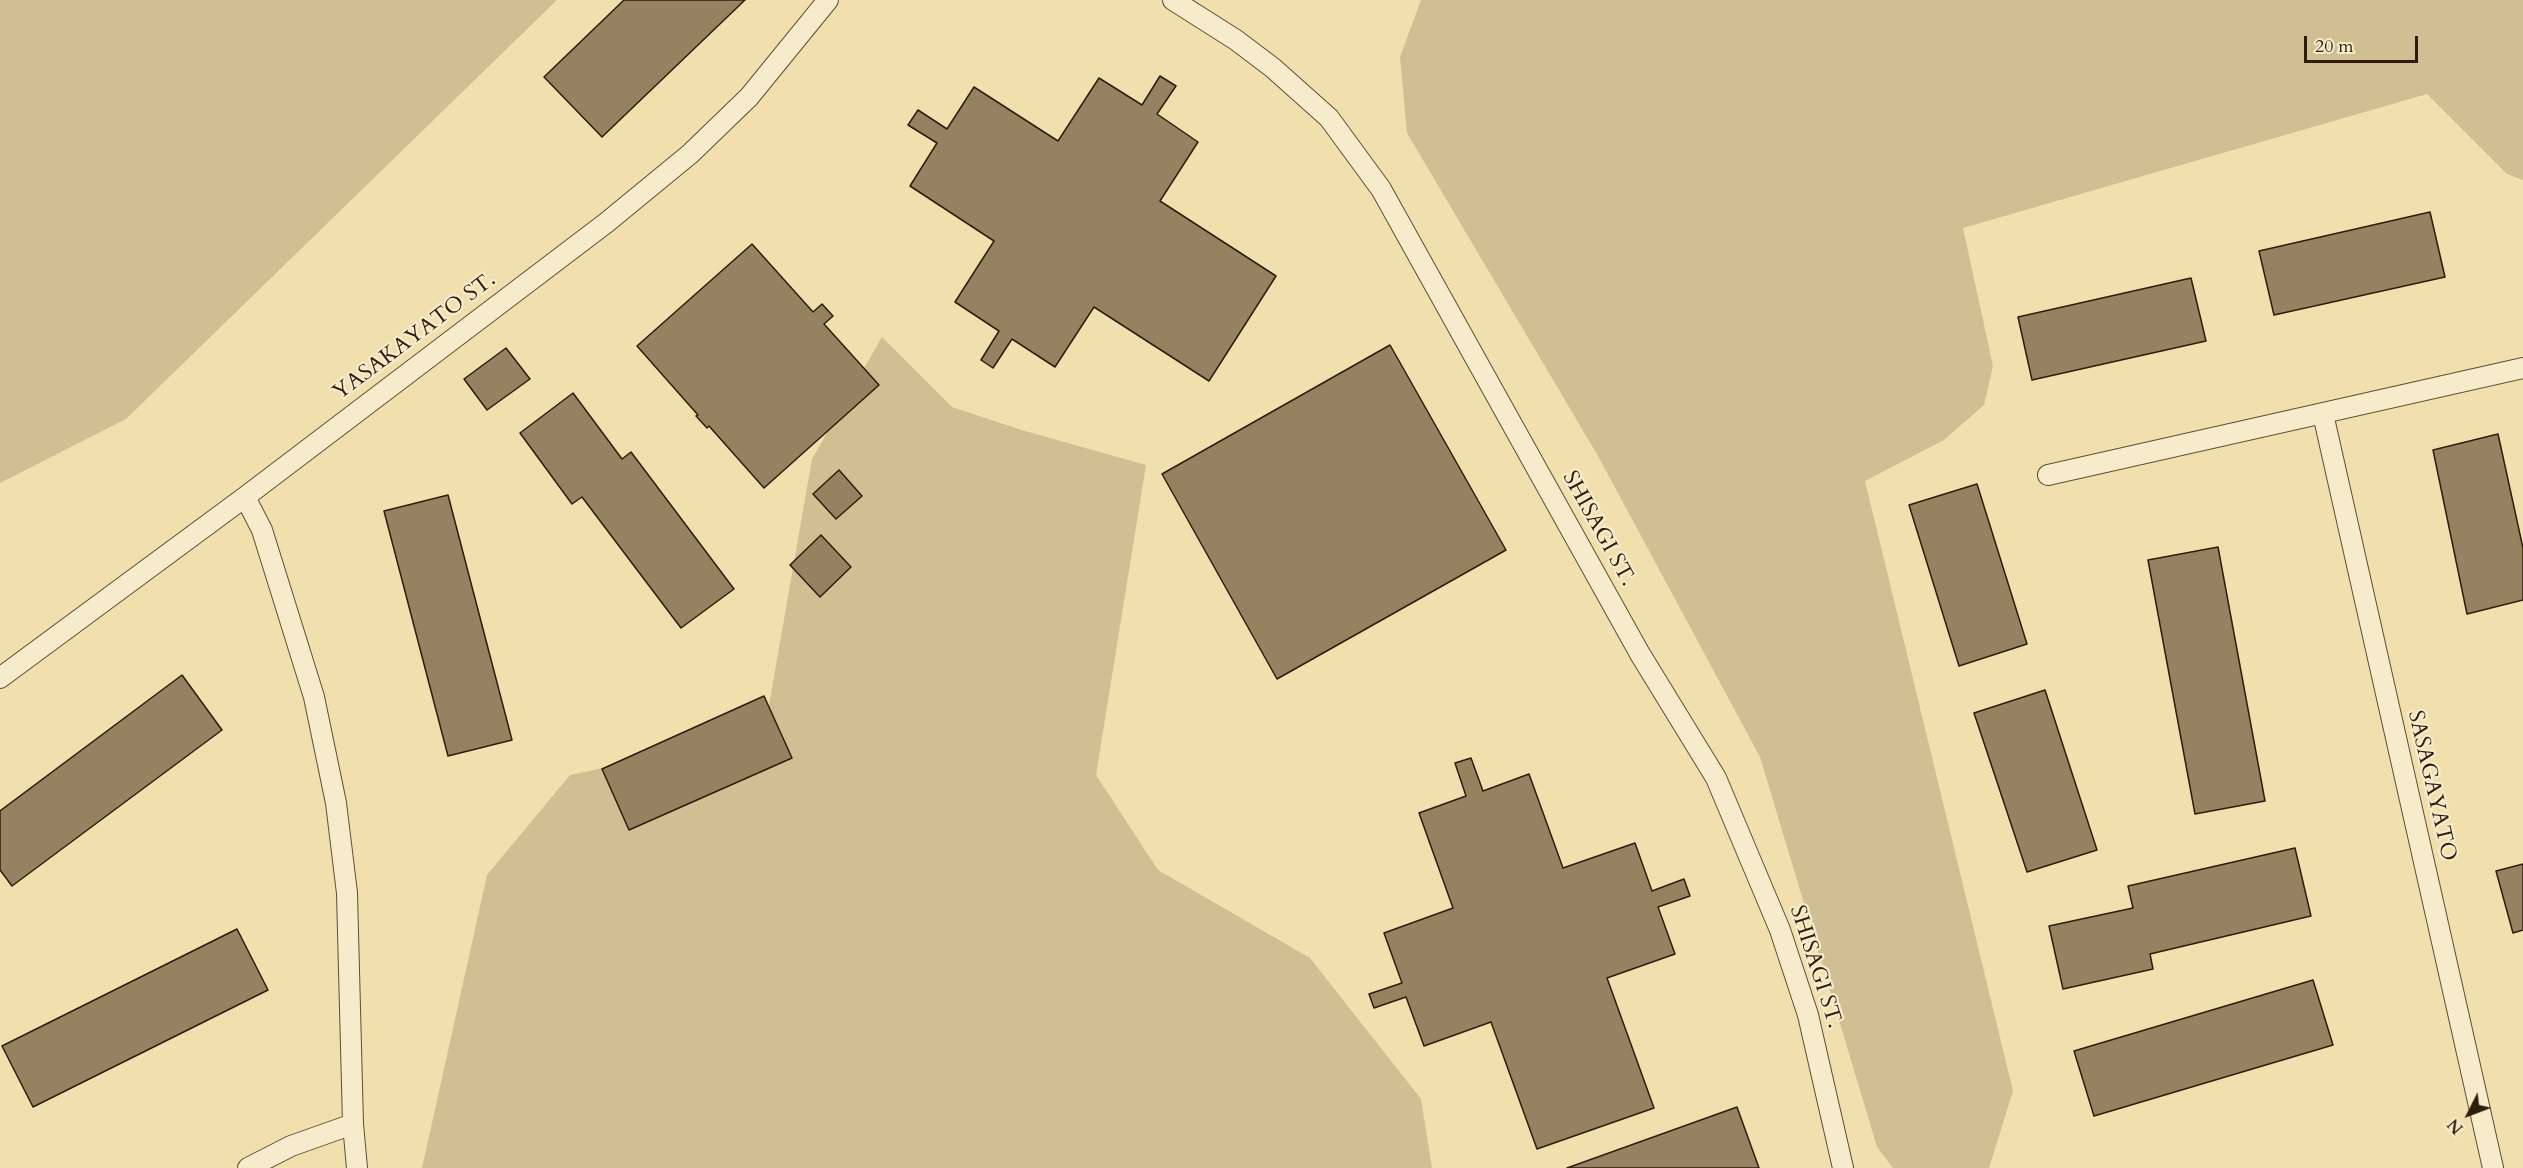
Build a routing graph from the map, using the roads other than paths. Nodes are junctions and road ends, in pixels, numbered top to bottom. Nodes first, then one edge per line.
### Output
1 (828, 0) edge
2 (1173, 0) edge
3 (2523, 368) edge
4 (2323, 414) junction
5 (2048, 475) dead end
6 (245, 497) junction
7 (0, 678) edge
8 (353, 1124) junction
9 (248, 1168) edge
10 (357, 1168) edge
11 (1843, 1168) edge
12 (2493, 1168) edge

1 - 6 lane, YASAKAYATO ST.
2 - 11 lane, SHISAGI ST.
3 - 4 lane
4 - 5 lane
4 - 12 lane, SASAGAYATO
6 - 7 lane, YASAKAYATO ST.
6 - 8 lane
8 - 9 lane
8 - 10 lane

